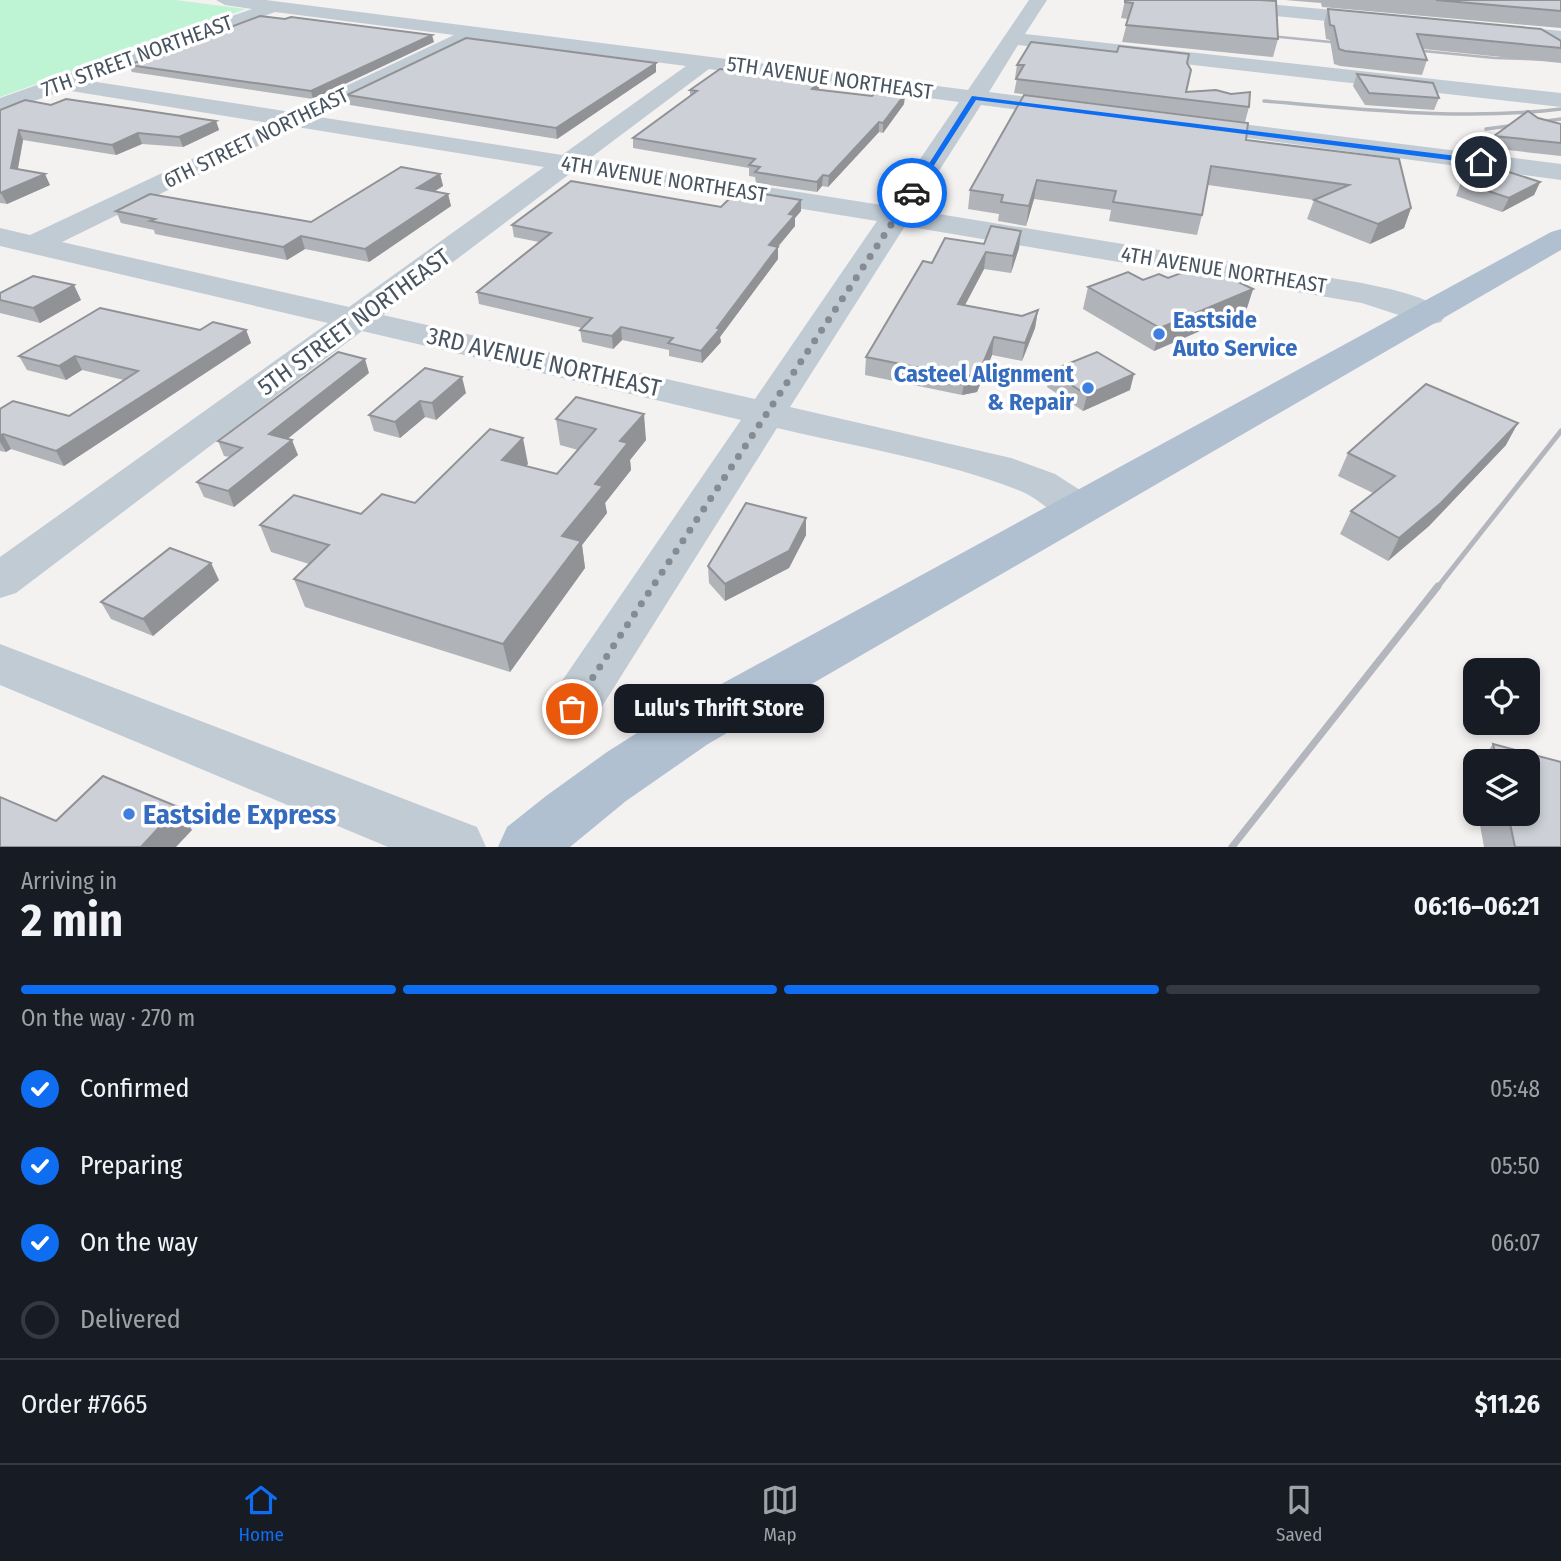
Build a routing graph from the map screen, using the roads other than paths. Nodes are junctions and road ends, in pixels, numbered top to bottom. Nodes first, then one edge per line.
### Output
1 (225, 0) edge
2 (1038, 0) edge
3 (1164, 0) edge
4 (275, 6) junction
5 (1396, 22) edge
6 (1479, 29) edge
7 (477, 32) junction
8 (1561, 37) edge
9 (1014, 39) junction
10 (706, 61) junction
11 (62, 83) junction
12 (975, 97) junction
13 (1561, 100) edge
14 (0, 106) edge
15 (1097, 113) edge
16 (294, 120) junction
17 (1179, 123) edge
18 (568, 163) junction
19 (1561, 172) edge
20 (897, 216) junction
21 (0, 237) edge
22 (1561, 238) edge
23 (35, 244) junction
24 (1429, 315) junction
25 (359, 318) junction
26 (766, 414) junction
27 (1079, 509) junction
28 (0, 581) edge
29 (0, 664) edge
30 (572, 709) dead end
31 (456, 847) edge
32 (528, 847) edge

1 - 4 street, 5TH AVENUE NORTHEAST
2 - 9 street
3 - 5 street
4 - 7 street, 5TH AVENUE NORTHEAST
4 - 11 street, 7TH STREET NORTHEAST
6 - 8 street
7 - 10 street, 5TH AVENUE NORTHEAST
7 - 16 street, 6TH STREET NORTHEAST
9 - 12 street
9 - 13 street
10 - 12 street, 5TH AVENUE NORTHEAST
10 - 18 street, 5TH STREET NORTHEAST
11 - 14 street, 7TH STREET NORTHEAST
11 - 16 street, 4TH AVENUE NORTHEAST
12 - 15 street, 5TH AVENUE NORTHEAST
12 - 20 street
16 - 18 street, 4TH AVENUE NORTHEAST
16 - 23 street, 6TH STREET NORTHEAST
17 - 19 street
18 - 20 street, 4TH AVENUE NORTHEAST
18 - 25 street, 5TH STREET NORTHEAST
20 - 24 street, 4TH AVENUE NORTHEAST
20 - 26 street
21 - 23 street, 3RD AVENUE NORTHEAST
22 - 24 main road
23 - 25 street, 3RD AVENUE NORTHEAST
24 - 27 main road
25 - 26 street, 3RD AVENUE NORTHEAST
25 - 28 street, 5TH STREET NORTHEAST
26 - 27 street, 3RD AVENUE NORTHEAST
26 - 30 street
27 - 32 main road
29 - 31 street

